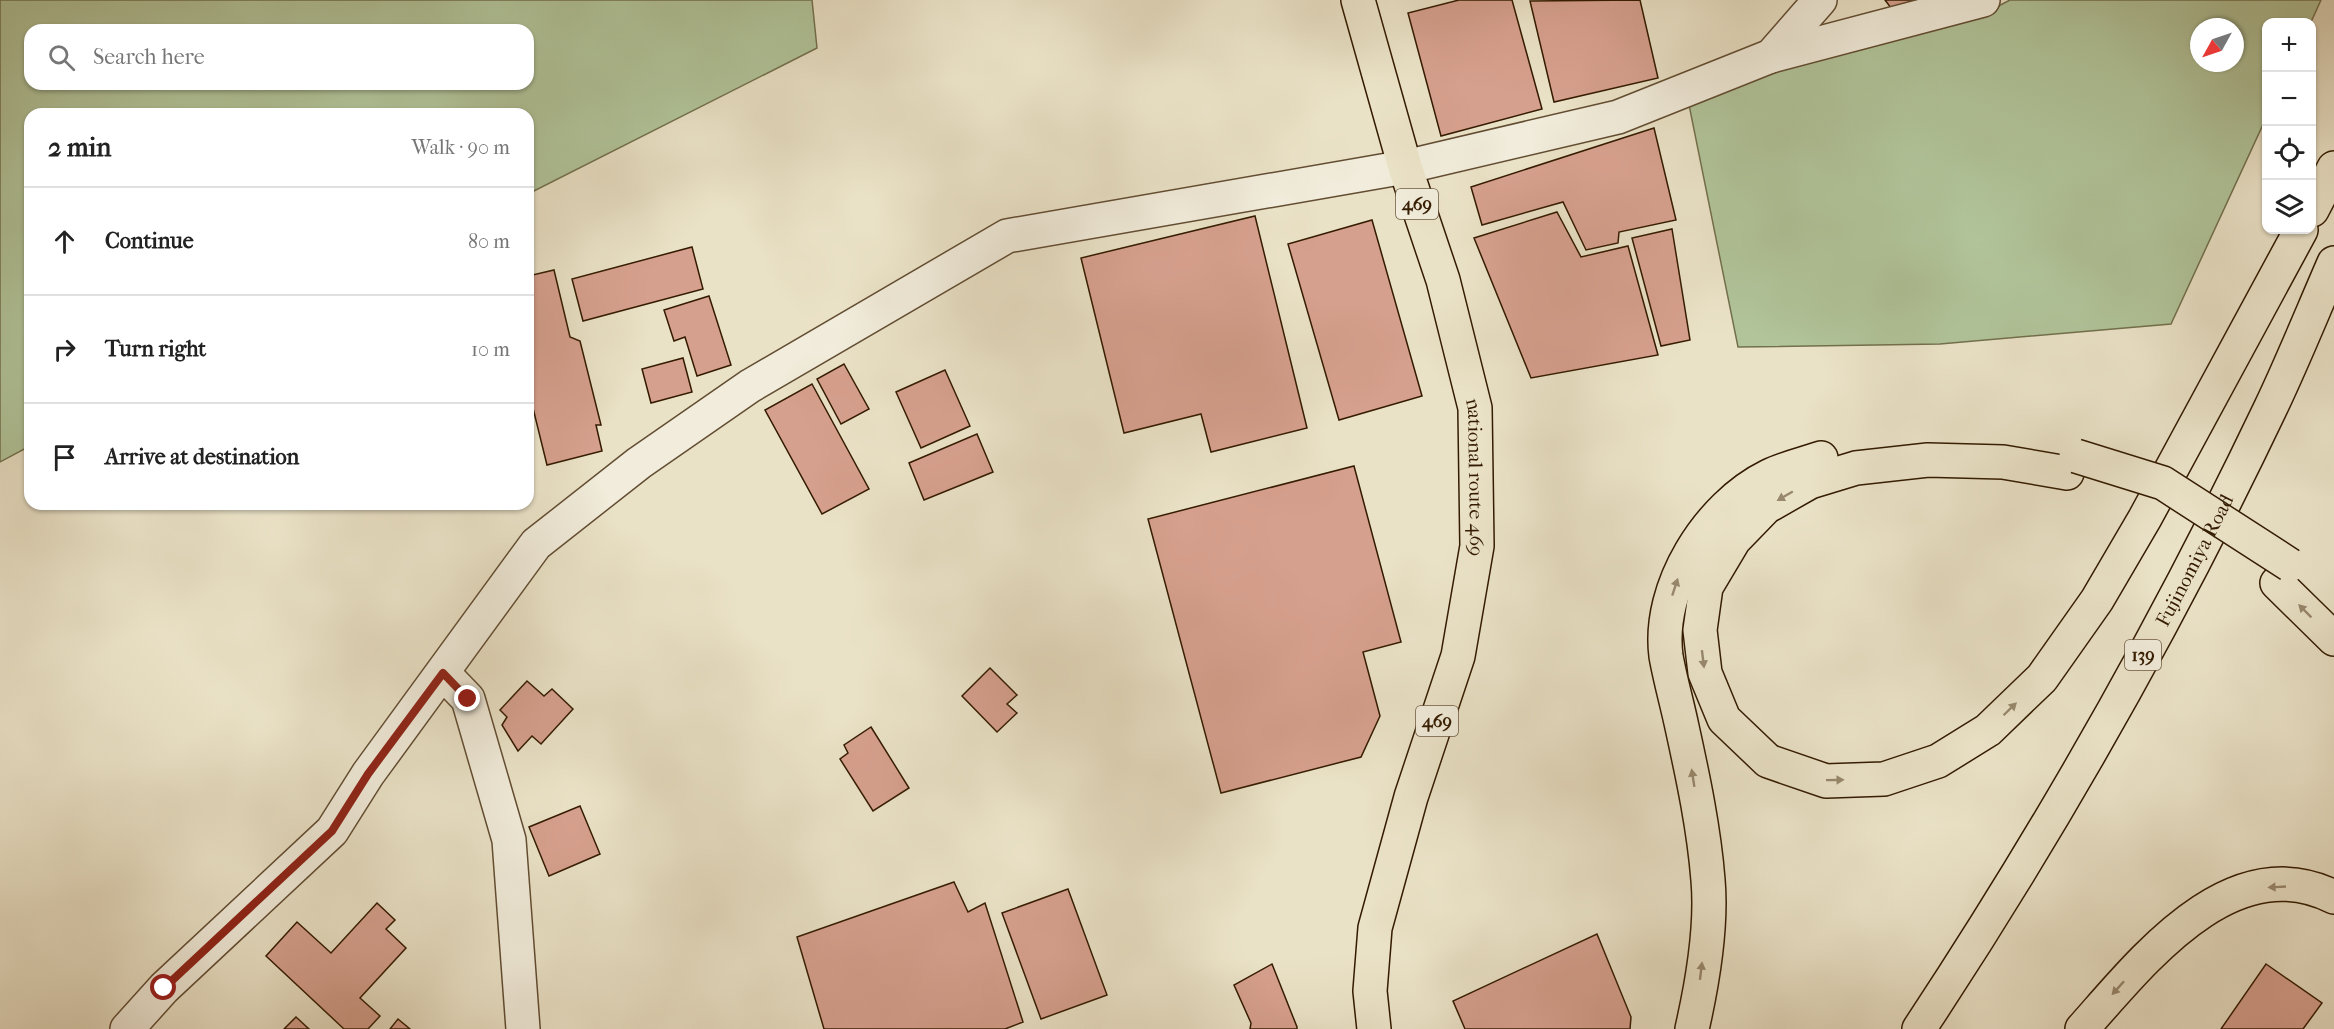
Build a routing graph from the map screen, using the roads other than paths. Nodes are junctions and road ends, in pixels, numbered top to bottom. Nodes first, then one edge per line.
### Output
1 (1358, 0) edge
2 (1820, 0) edge
3 (1983, 0) edge
4 (1771, 56) junction
5 (1405, 167) junction
6 (2334, 168) edge
7 (2316, 202) edge
8 (2299, 234) edge
9 (2334, 263) edge
10 (2071, 465) junction
11 (2283, 574) junction
12 (2334, 609) edge
13 (2334, 639) edge
14 (443, 673) junction
15 (2334, 897) edge
16 (127, 1029) edge
17 (523, 1029) edge
18 (1374, 1029) edge
19 (1692, 1029) edge
20 (1919, 1029) edge
21 (2082, 1029) edge

1 - 5 highway, national route 469 / 469
2 - 4 street
3 - 4 street
4 - 5 street
5 - 14 street
5 - 18 highway, national route 469 / 469
6 - 7 highway
10 -> 8 highway
9 - 20 highway, Fujinomiya Road / 139
10 - 11 highway, bridge
19 -> 10 highway
11 - 12 highway
13 -> 11 highway
14 - 16 street
14 - 17 street
15 -> 21 highway

